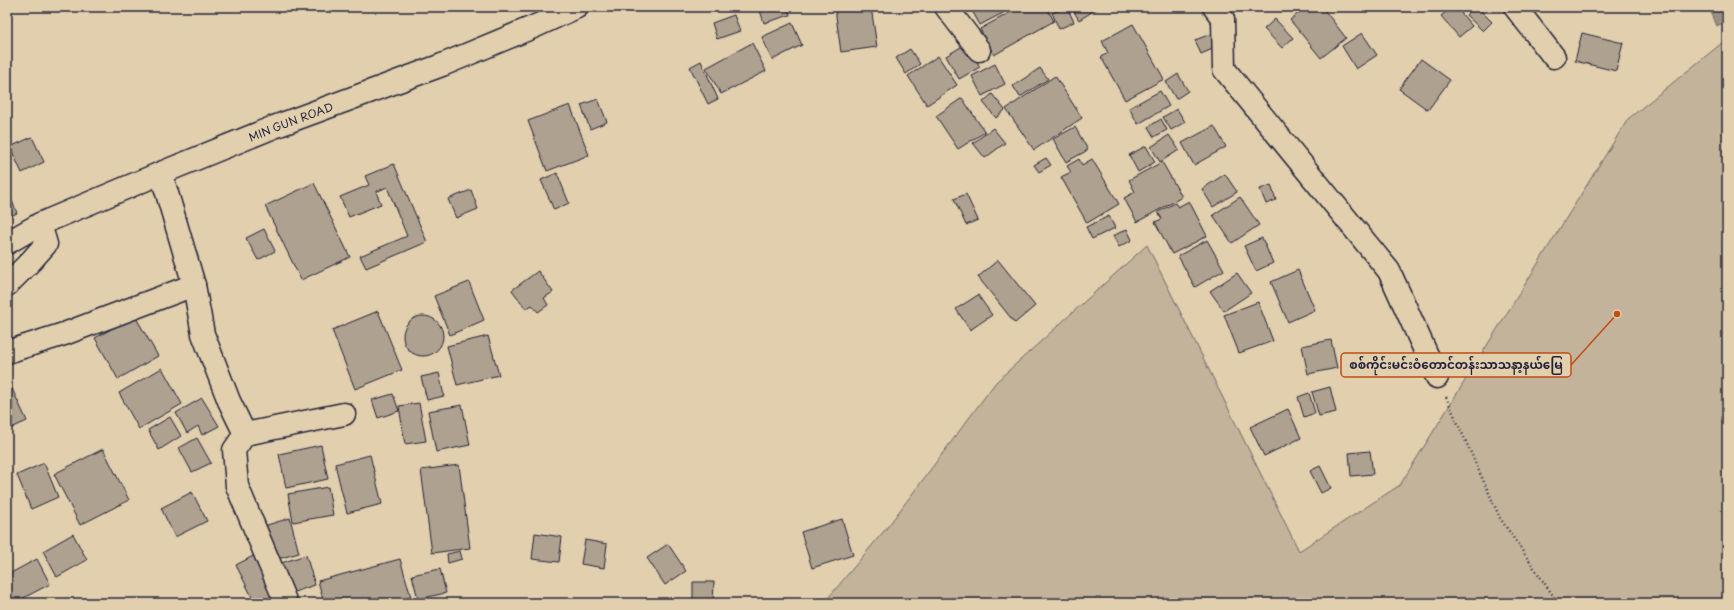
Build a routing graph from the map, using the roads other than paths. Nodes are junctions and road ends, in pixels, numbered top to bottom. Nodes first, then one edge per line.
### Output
1 (577, 7) edge
2 (946, 7) edge
3 (1214, 7) edge
4 (1515, 7) edge
5 (979, 50) dead end
6 (1554, 57) dead end
7 (161, 174) junction
8 (40, 224) junction
9 (7, 243) edge
10 (7, 285) edge
11 (194, 285) junction
12 (7, 352) edge
13 (1437, 377) road end
14 (344, 414) dead end
15 (245, 434) junction
16 (286, 603) edge

1 - 7 street, MIN GUN ROAD
2 - 5 street
3 - 13 street
4 - 6 street
7 - 8 street, MIN GUN ROAD
7 - 11 street
8 - 9 street, MIN GUN ROAD
8 - 10 street
11 - 12 street
11 - 15 street
14 - 15 street
15 - 16 street

